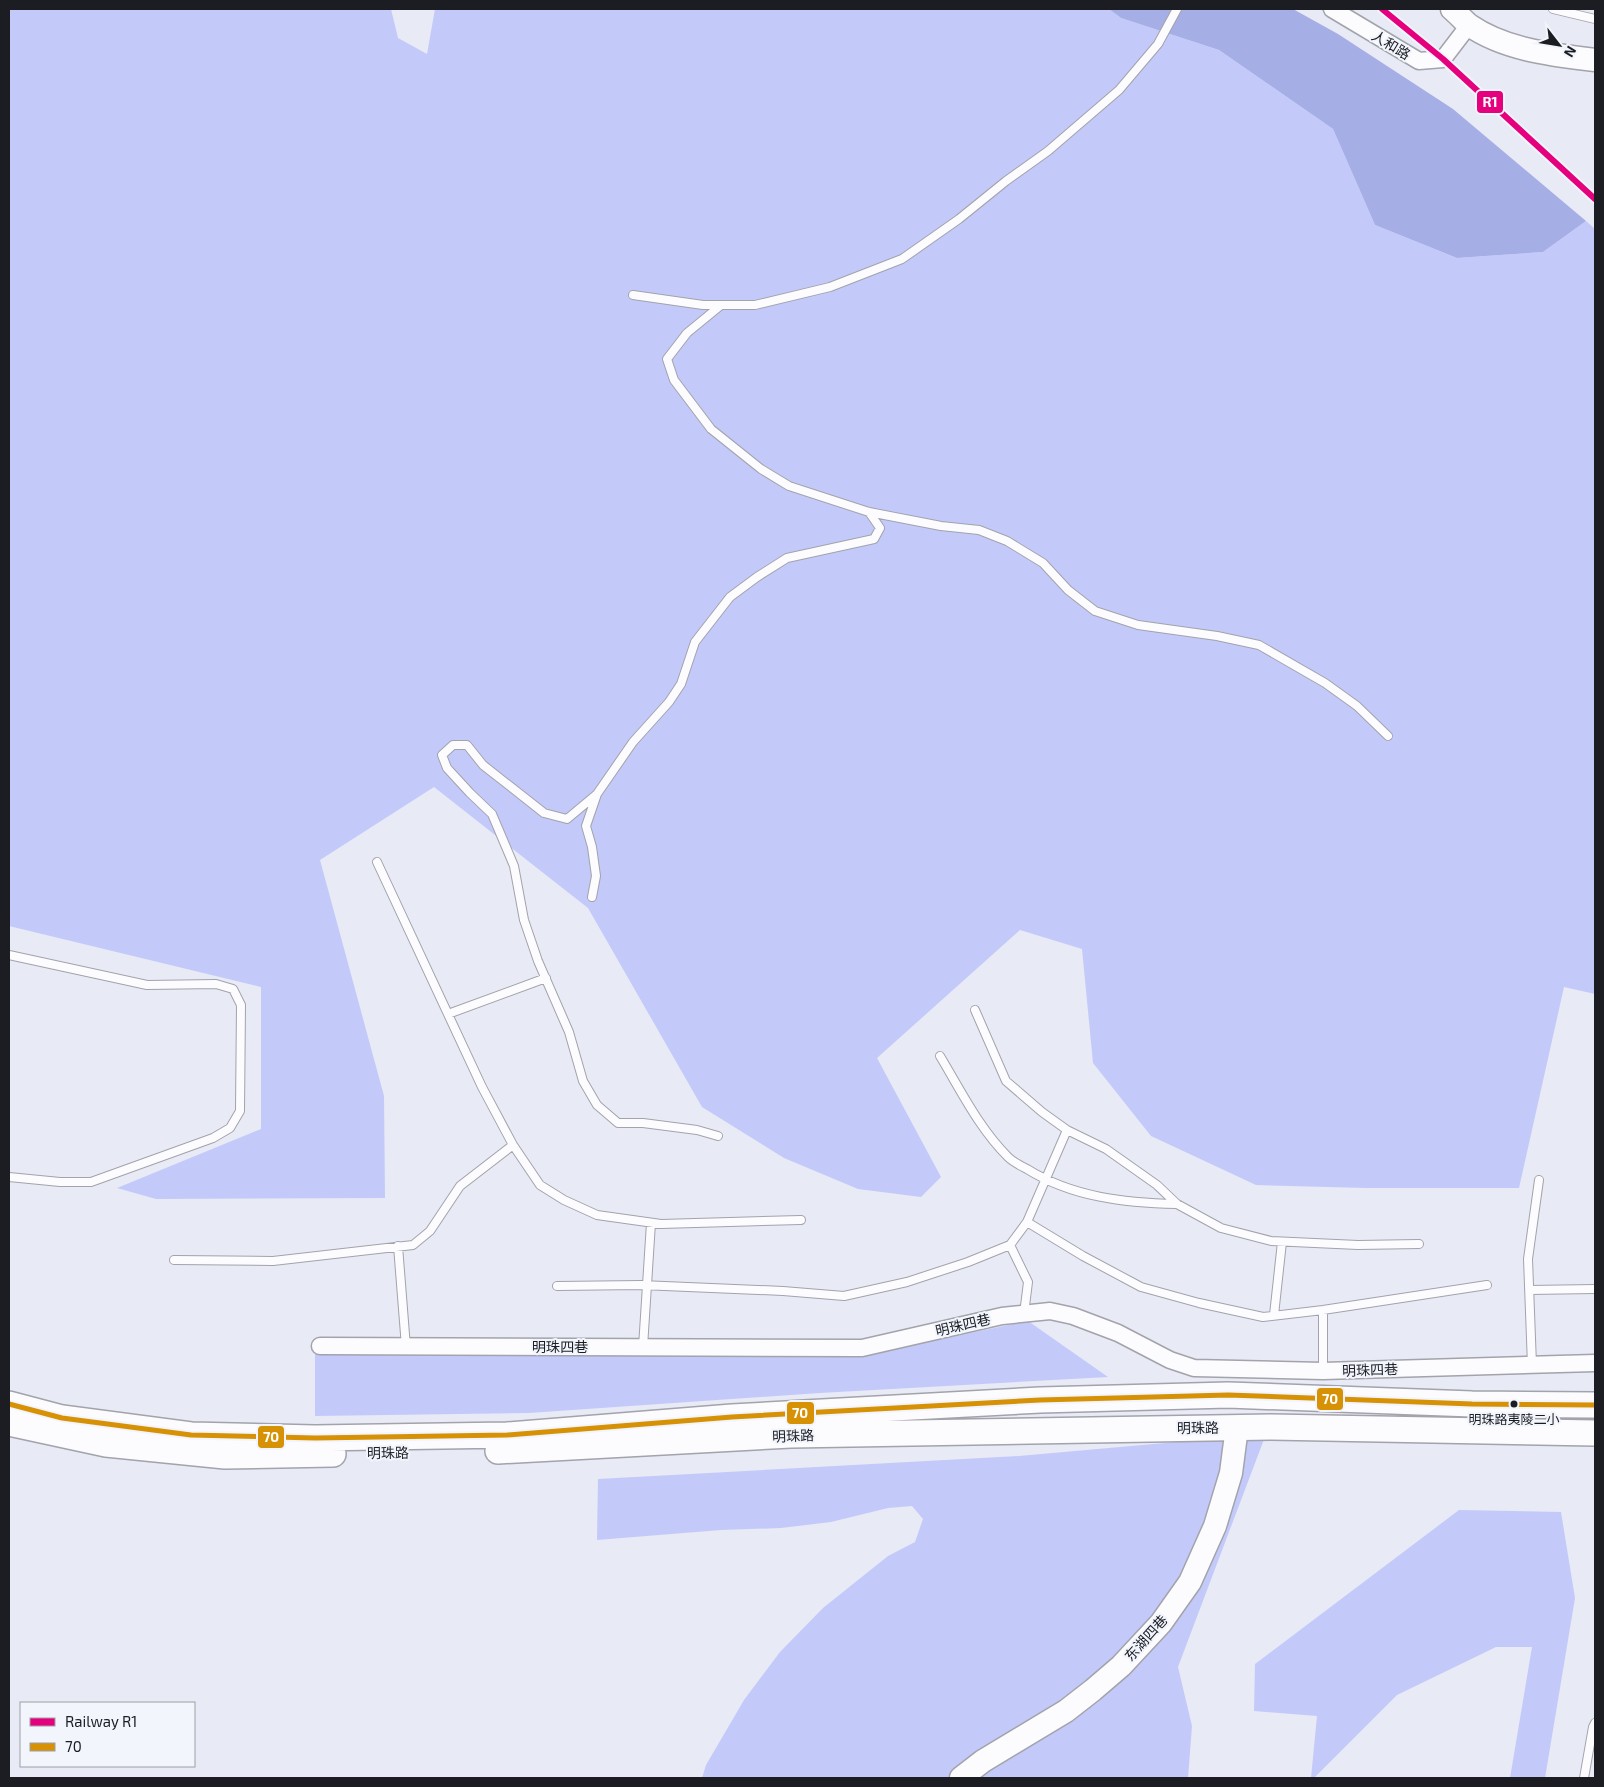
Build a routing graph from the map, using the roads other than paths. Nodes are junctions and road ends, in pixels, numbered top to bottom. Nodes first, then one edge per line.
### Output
1 (1177, 9) edge
2 (1332, 9) edge
3 (1452, 9) edge
4 (1553, 9) edge
5 (1595, 19) edge
6 (1469, 25) junction
7 (1595, 60) edge
8 (632, 295) dead end
9 (720, 306) junction
10 (869, 512) junction
11 (1388, 736) dead end
12 (597, 794) junction
13 (377, 862) dead end
14 (592, 897) dead end
15 (9, 955) edge
16 (546, 978) junction
17 (975, 1010) dead end
18 (448, 1014) junction
19 (940, 1056) dead end
20 (1067, 1130) junction
21 (718, 1136) dead end
22 (513, 1145) junction
23 (9, 1177) edge
24 (1539, 1180) dead end
25 (1046, 1181) junction
26 (1177, 1204) junction
27 (801, 1220) dead end
28 (1027, 1222) junction
29 (650, 1223) junction
30 (1282, 1242) junction
31 (1420, 1244) dead end
32 (1010, 1245) junction
33 (398, 1246) junction
34 (174, 1260) dead end
35 (1487, 1285) dead end
36 (557, 1286) dead end
37 (647, 1286) junction
38 (1595, 1289) edge
39 (1530, 1290) junction
40 (1323, 1310) junction
41 (1024, 1314) junction
42 (1274, 1315) junction
43 (320, 1346) dead end
44 (406, 1347) junction
45 (643, 1347) junction
46 (1595, 1363) edge
47 (1532, 1365) junction
48 (1323, 1371) junction
49 (9, 1404) edge
50 (1589, 1405) edge
51 (9, 1422) edge
52 (1237, 1428) junction
53 (1588, 1433) edge
54 (1595, 1723) edge
55 (961, 1778) edge
56 (1584, 1778) edge

1 - 9 lane
2 - 6 street, 人和路
3 - 6 street
4 - 5 lane
6 - 7 street
8 - 9 lane
9 - 10 lane
10 - 11 lane
10 - 12 lane
12 - 14 lane
12 - 16 lane
13 - 18 lane
15 - 23 lane
16 - 18 lane
16 - 21 lane
17 - 20 lane
18 - 22 lane
19 - 25 lane
20 - 25 lane
20 - 26 lane
22 - 29 lane
22 - 33 lane
24 - 39 lane
25 - 26 lane
25 - 28 lane
26 - 30 lane
27 - 29 lane
28 - 32 lane
28 - 42 lane
29 - 37 lane
30 - 31 lane
30 - 42 lane
32 - 37 lane
32 - 41 lane
33 - 34 lane
33 - 44 lane
35 - 40 lane
36 - 37 lane
37 - 45 lane
38 - 39 lane
39 - 47 lane
40 - 42 lane
40 - 48 lane
41 - 45 street, 明珠四巷
41 - 48 street, 明珠四巷
43 - 44 street, 明珠四巷
44 - 45 street, 明珠四巷
46 - 47 street, 明珠四巷
47 - 48 street, 明珠四巷
49 - 50 main road, 明珠路
51 - 52 main road, 明珠路
52 - 53 main road, 明珠路
52 - 55 street, 东湖四巷
54 - 56 lane

